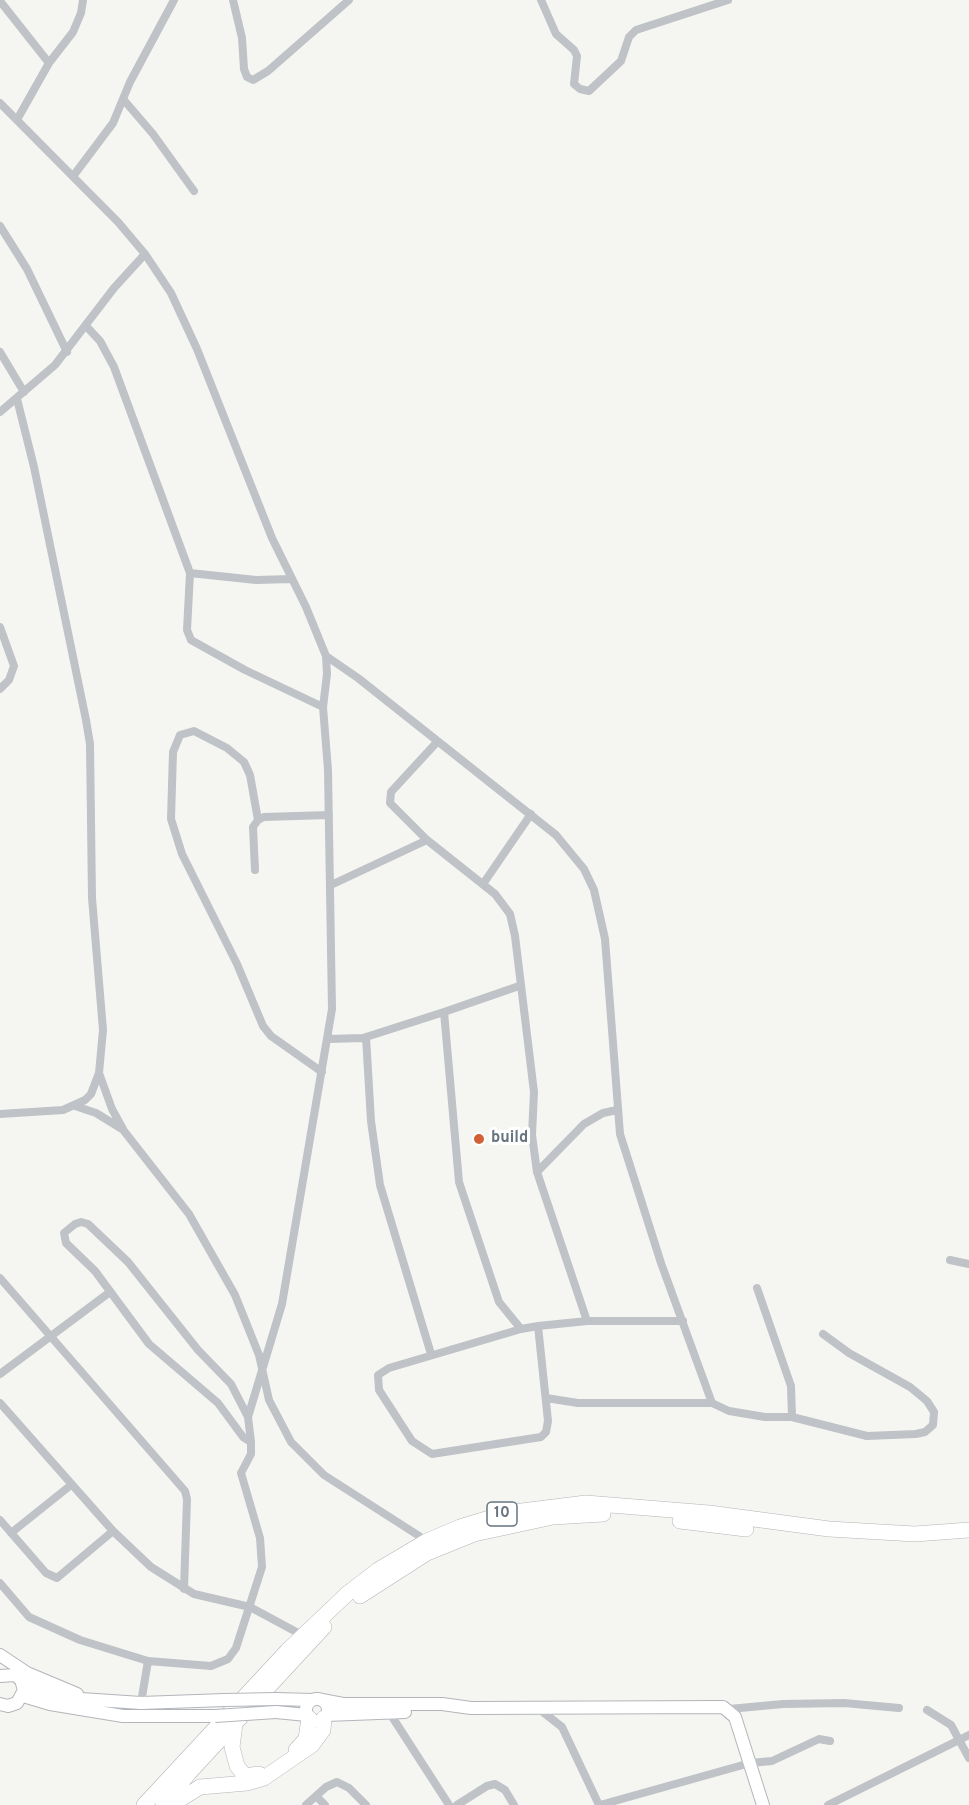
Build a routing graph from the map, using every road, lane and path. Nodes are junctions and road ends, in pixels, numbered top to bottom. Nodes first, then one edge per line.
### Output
1 (82, 0) edge
2 (174, 0) edge
3 (233, 0) edge
4 (349, 0) edge
5 (541, 0) edge
6 (728, 0) edge
7 (0, 1) edge
8 (49, 63) junction
9 (123, 99) junction
10 (0, 103) edge
11 (18, 118) junction
12 (74, 175) junction
13 (194, 191) dead end
14 (0, 226) edge
15 (145, 254) junction
16 (86, 326) junction
17 (0, 352) edge
18 (67, 352) junction
19 (24, 393) junction
20 (17, 399) junction
21 (0, 412) edge
22 (190, 573) junction
23 (291, 579) junction
24 (0, 627) edge
25 (326, 656) junction
26 (0, 689) edge
27 (323, 707) junction
28 (437, 741) junction
29 (328, 814) junction
30 (531, 814) junction
31 (258, 820) junction
32 (427, 840) junction
33 (255, 870) dead end
34 (483, 884) junction
35 (330, 885) junction
36 (519, 986) junction
37 (444, 1012) junction
38 (366, 1037) junction
39 (328, 1039) junction
40 (322, 1072) junction
41 (99, 1073) junction
42 (75, 1106) junction
43 (616, 1110) junction
44 (0, 1114) edge
45 (124, 1131) junction
46 (537, 1172) junction
47 (950, 1260) dead end
48 (969, 1264) edge
49 (0, 1278) edge
50 (757, 1288) dead end
51 (110, 1292) junction
52 (587, 1321) junction
53 (683, 1321) junction
54 (538, 1326) junction
55 (521, 1329) junction
56 (50, 1334) junction
57 (823, 1334) dead end
58 (431, 1354) junction
59 (262, 1373) junction
60 (0, 1374) edge
61 (546, 1398) junction
62 (0, 1403) edge
63 (712, 1403) junction
64 (248, 1417) junction
65 (792, 1417) junction
66 (251, 1442) junction
67 (71, 1485) junction
68 (0, 1521) edge
69 (969, 1530) edge
70 (113, 1531) junction
71 (11, 1533) junction
72 (427, 1541) junction
73 (969, 1541) edge
74 (0, 1583) edge
75 (184, 1589) junction
76 (250, 1607) junction
77 (302, 1635) junction
78 (0, 1655) edge
79 (148, 1661) junction
80 (0, 1665) edge
81 (11, 1677) edge
82 (22, 1696) junction
83 (92, 1700) junction
84 (317, 1700) junction
85 (141, 1703) junction
86 (0, 1704) edge
87 (463, 1708) junction
88 (899, 1708) dead end
89 (539, 1709) junction
90 (729, 1709) junction
91 (927, 1710) dead end
92 (389, 1712) junction
93 (317, 1716) junction
94 (235, 1724) junction
95 (965, 1737) edge
96 (830, 1741) dead end
97 (969, 1758) edge
98 (750, 1763) junction
99 (316, 1796) junction
100 (144, 1805) edge
101 (163, 1805) edge
102 (171, 1805) edge
103 (306, 1805) edge
104 (325, 1805) edge
105 (366, 1805) edge
106 (449, 1805) edge
107 (457, 1805) edge
108 (514, 1805) edge
109 (600, 1805) edge
110 (763, 1805) edge
111 (828, 1805) edge

1 - 8 street
2 - 9 street
3 - 4 street
5 - 6 street
7 - 8 street
8 - 11 street
9 - 12 street
9 - 13 street
10 - 11 street
11 - 12 street
12 - 15 street
14 - 18 street
15 - 16 street
15 - 23 street
16 - 18 street
16 - 22 street
17 - 19 street
18 - 19 street
19 - 20 street
20 - 21 street
20 - 41 street
22 - 23 street
22 - 27 street
23 - 25 street
24 - 26 street
25 - 27 street
25 - 28 street
27 - 29 street
28 - 30 street
28 - 32 street
29 - 31 street
29 - 35 street
30 - 34 street
30 - 43 street
31 - 33 street
31 - 40 street
32 - 34 street
32 - 35 street
34 - 36 street
35 - 39 street
36 - 37 street
36 - 46 street
37 - 38 street
37 - 55 street
38 - 39 street
38 - 58 street
39 - 40 street
40 - 59 street
41 - 42 street
41 - 45 street
42 - 44 street
42 - 45 street
43 - 46 street
43 - 53 street
45 - 59 street
46 - 52 street
47 - 48 street
49 - 56 street
50 - 65 street
51 - 56 street
51 - 64 street
51 - 66 street
52 - 53 street
52 - 54 street
53 - 63 street
54 - 55 street
54 - 61 street
55 - 58 street
56 - 60 street
56 - 75 street
57 - 65 street
58 - 61 street
59 - 64 street
59 - 72 street
61 - 63 street
62 - 67 street
63 - 65 street
64 - 66 street
66 - 76 street
67 - 70 street
67 - 71 street
68 - 71 street
69 - 72 highway, 10
70 - 71 street
70 - 75 street
72 - 77 highway, 10
73 - 94 highway, 10
74 - 79 street
75 - 76 street
76 - 77 street
76 - 79 street
77 - 100 highway, 10
78 - 83 street
79 - 85 street
80 - 81 street
81 - 82 street
81 - 83 street
82 - 86 street
82 - 93 street, bridge
83 - 85 street
84 - 85 street, bridge
84 - 87 street
84 - 93 street
84 - 93 street
87 - 89 street
87 - 92 street
88 - 90 street
89 - 90 street
89 - 109 street
90 - 98 street
91 - 95 street
92 - 93 street
92 - 106 street
93 - 94 highway
93 - 102 highway
94 - 101 highway, 10
95 - 97 street
95 - 111 street
96 - 98 street
98 - 109 street
98 - 110 street
99 - 103 street
99 - 104 street
99 - 105 street
107 - 108 street

